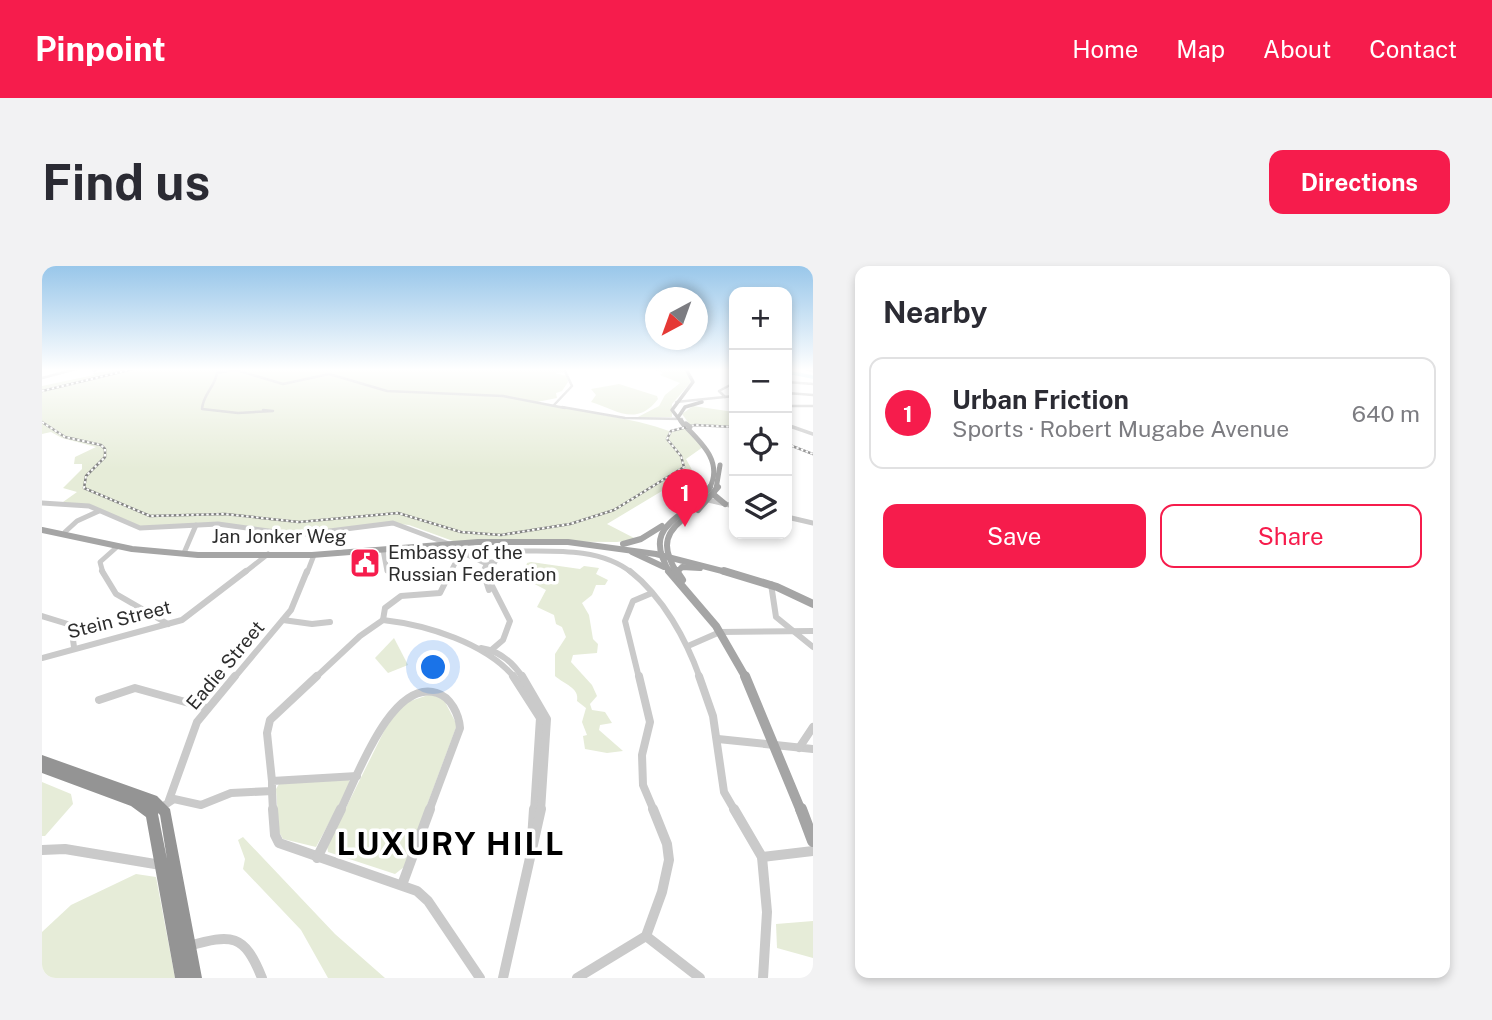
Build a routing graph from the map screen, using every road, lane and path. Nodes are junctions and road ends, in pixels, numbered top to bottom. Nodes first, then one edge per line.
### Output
1 (202, 402) edge
2 (545, 402) edge
3 (546, 402) edge
4 (560, 402) edge
5 (679, 402) edge
6 (699, 402) edge
7 (558, 405) junction
8 (792, 406) edge
9 (813, 406) edge
10 (263, 410) dead end
11 (668, 419) joint
12 (684, 423) junction
13 (792, 427) edge
14 (813, 434) edge
15 (708, 498) junction
16 (42, 503) edge
17 (725, 504) joint
18 (729, 505) edge
19 (99, 511) junction
20 (792, 518) edge
21 (813, 523) edge
22 (196, 525) junction
23 (664, 525) junction
24 (42, 530) edge
25 (65, 532) junction
26 (449, 544) junction
27 (118, 546) junction
28 (614, 547) junction
29 (461, 548) junction
30 (383, 550) junction
31 (184, 553) junction
32 (268, 554) junction
33 (314, 555) junction
34 (663, 555) junction
35 (490, 564) junction
36 (667, 569) junction
37 (703, 569) junction
38 (387, 571) dead end
39 (677, 572) junction
40 (775, 587) junction
41 (689, 592) junction
42 (652, 593) junction
43 (813, 605) edge
44 (42, 616) edge
45 (283, 620) junction
46 (383, 620) junction
47 (330, 622) dead end
48 (168, 624) junction
49 (793, 631) junction
50 (813, 631) edge
51 (720, 632) junction
52 (688, 646) junction
53 (74, 647) junction
54 (813, 647) edge
55 (488, 650) junction
56 (42, 658) edge
57 (99, 700) dead end
58 (207, 708) junction
59 (813, 727) edge
60 (718, 738) junction
61 (773, 745) junction
62 (799, 748) junction
63 (813, 749) edge
64 (42, 760) edge
65 (42, 768) edge
66 (357, 776) junction
67 (272, 786) junction
68 (161, 807) junction
69 (812, 838) edge
70 (42, 850) edge
71 (813, 851) edge
72 (762, 857) junction
73 (317, 858) junction
74 (168, 865) junction
75 (402, 885) junction
76 (646, 936) junction
77 (182, 948) junction
78 (183, 978) edge
79 (194, 978) edge
80 (261, 978) edge
81 (480, 978) edge
82 (503, 978) edge
83 (577, 978) edge
84 (700, 978) edge
85 (764, 978) edge

1 - 10 street
2 - 7 street
3 - 7 street
4 - 7 street
5 - 12 main road
6 - 12 main road
7 - 11 street
8 - 9 street
11 - 12 main road
12 - 15 main road
12 - 15 main road
13 - 14 street
15 - 17 main road
15 - 23 main road
15 - 34 main road
16 - 19 street
17 - 18 street
19 - 22 street
19 - 25 street
20 - 21 street
22 - 26 street
22 - 31 street
23 - 28 main road
23 - 34 main road
24 - 25 main road, Jan Jonker Weg
25 - 27 main road, Jan Jonker Weg
26 - 29 main road, Jan Jonker Weg
26 - 30 main road, Jan Jonker Weg
27 - 31 main road, Jan Jonker Weg
27 - 48 street
28 - 29 main road, Jan Jonker Weg
28 - 34 main road, Jan Jonker Weg
28 - 36 main road
29 - 35 street
29 - 46 street
30 - 33 main road, Jan Jonker Weg
30 - 38 street
31 - 32 main road, Jan Jonker Weg
32 - 33 main road, Jan Jonker Weg
32 - 48 street, Stein Street
33 - 45 street, Eadie Street
34 - 36 main road
34 - 37 main road, Jan Jonker Weg
34 - 39 main road
34 - 40 main road, Jan Jonker Weg
35 - 42 street
35 - 55 street
36 - 41 main road
37 - 39 main road
37 - 40 main road, Jan Jonker Weg
39 - 41 main road
40 - 43 main road, Jan Jonker Weg
40 - 49 street
41 - 51 main road
42 - 52 street
42 - 76 street
44 - 53 street
45 - 47 street
45 - 58 street, Eadie Street
46 - 55 street
46 - 67 street
48 - 53 street, Stein Street
49 - 50 street
49 - 51 street
49 - 54 street
51 - 52 street
51 - 61 main road
52 - 60 street
53 - 56 street, Stein Street
55 - 82 street
57 - 58 street
58 - 68 street, Eadie Street
59 - 62 street
60 - 61 street
60 - 72 street
61 - 62 street
61 - 69 main road
62 - 63 street
64 - 68 highway
65 - 68 highway
66 - 67 street
66 - 73 street
66 - 75 street
67 - 68 street
67 - 73 street
68 - 74 highway
70 - 74 street
71 - 72 street
72 - 85 street
73 - 75 street
74 - 77 highway
75 - 81 street
76 - 83 street
76 - 84 street
77 - 78 highway
77 - 79 highway
77 - 80 street

